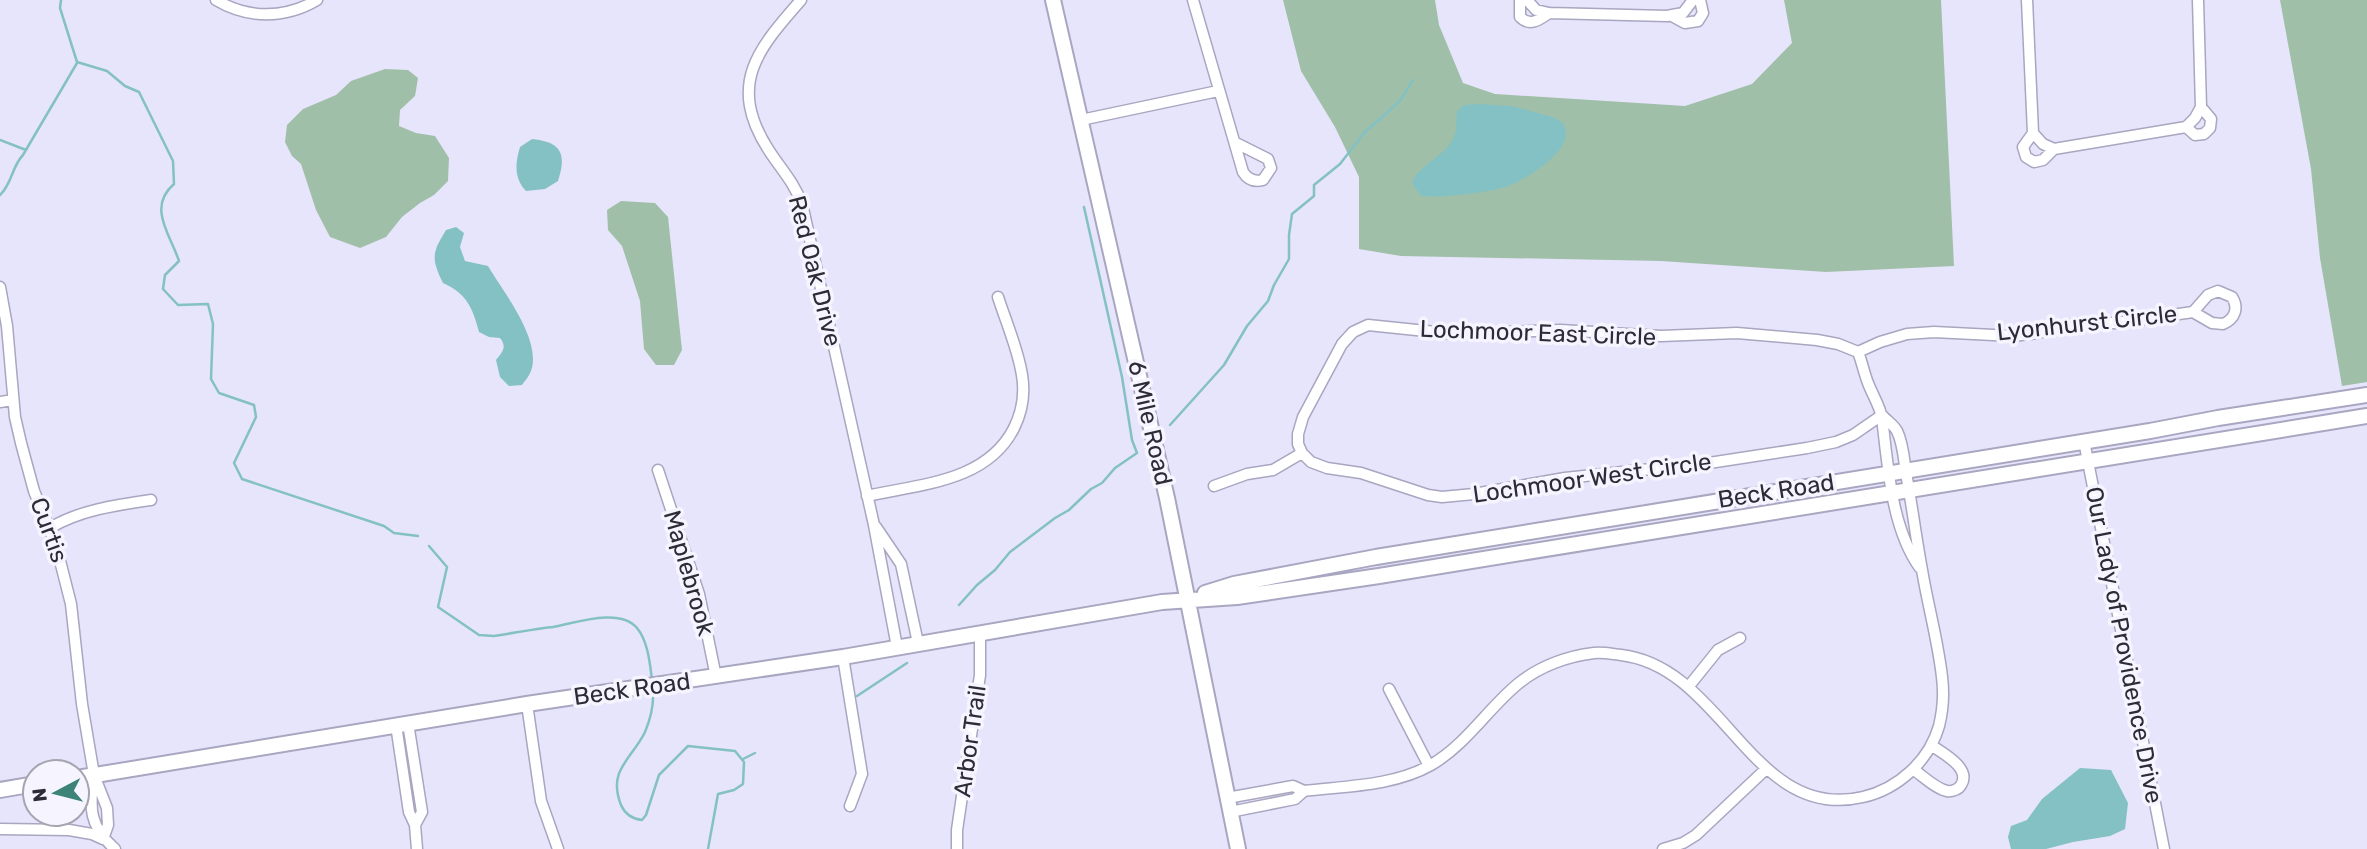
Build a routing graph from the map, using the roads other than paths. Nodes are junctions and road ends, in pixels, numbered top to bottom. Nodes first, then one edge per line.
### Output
1 (216, 0) edge
2 (317, 0) edge
3 (802, 0) edge
4 (1053, 0) edge
5 (1193, 0) edge
6 (1520, 0) edge
7 (1527, 0) edge
8 (1693, 0) edge
9 (1700, 0) edge
10 (2027, 0) edge
11 (2198, 0) edge
12 (1549, 13) junction
13 (1672, 16) junction
14 (1218, 91) junction
15 (2201, 107) junction
16 (1081, 120) junction
17 (2186, 127) junction
18 (2033, 133) junction
19 (1236, 143) dead end
20 (2054, 149) junction
21 (0, 287) edge
22 (998, 298) dead end
23 (2193, 312) dead end
24 (1858, 352) junction
25 (2367, 396) edge
26 (13, 400) junction
27 (0, 402) edge
28 (1882, 415) junction
29 (2367, 416) edge
30 (2084, 441) junction
31 (1302, 453) junction
32 (2089, 462) junction
33 (658, 470) dead end
34 (1906, 470) junction
35 (1889, 473) junction
36 (1214, 486) dead end
37 (1909, 489) junction
38 (1893, 492) junction
39 (867, 496) junction
40 (150, 500) dead end
41 (874, 525) junction
42 (50, 528) junction
43 (1922, 571) junction
44 (1187, 599) junction
45 (979, 634) junction
46 (1740, 638) dead end
47 (918, 643) junction
48 (897, 647) junction
49 (843, 657) junction
50 (716, 677) junction
51 (1689, 686) junction
52 (1389, 689) dead end
53 (527, 704) junction
54 (402, 724) junction
55 (1931, 745) junction
56 (1429, 766) junction
57 (1766, 769) junction
58 (1914, 770) junction
59 (94, 775) junction
60 (91, 776) edge
61 (21, 786) edge
62 (0, 790) edge
63 (1229, 805) junction
64 (850, 806) dead end
65 (0, 829) edge
66 (103, 839) junction
67 (115, 849) edge
68 (417, 849) edge
69 (558, 849) edge
70 (957, 849) edge
71 (1238, 849) edge
72 (1663, 849) edge
73 (2164, 849) edge

1 - 2 street
3 - 39 street, Red Oak Drive
4 - 16 main road, 6 Mile Road
5 - 14 street
6 - 12 street
7 - 12 street
8 - 13 street
9 - 13 street
10 - 18 street
11 - 15 street
12 - 13 street
14 - 16 street
14 - 19 street
15 - 17 street
15 - 17 street
16 - 44 main road, 6 Mile Road
17 - 20 street
18 - 20 street
18 - 20 street
21 - 26 street, Curtis
22 - 39 street
23 - 24 street, Lyonhurst Circle
24 - 28 street
24 - 31 street, Lochmoor East Circle
25 - 30 main road, Beck Road
26 - 27 street
26 - 42 street, Curtis
28 - 31 street, Lochmoor West Circle
28 - 34 street
28 - 35 street
29 - 32 main road, Beck Road
30 - 32 street, Our Lady of Providence Drive
30 - 34 main road, Beck Road
31 - 36 street
32 - 37 main road, Beck Road
32 - 73 street, Our Lady of Providence Drive
33 - 50 street, Maplebrook
34 - 35 main road, Beck Road
34 - 37 street
35 - 38 street
35 - 44 main road, Beck Road
37 - 38 main road, Beck Road
37 - 43 street
38 - 43 street
38 - 44 main road, Beck Road
39 - 41 street, Red Oak Drive
40 - 42 street
41 - 47 street, Red Oak Drive
41 - 48 street, Red Oak Drive
42 - 59 street, Curtis
43 - 55 street
44 - 45 main road, Beck Road
44 - 63 main road, 6 Mile Road
45 - 47 main road, Beck Road
45 - 70 street, Arbor Trail
46 - 51 street
47 - 48 main road, Beck Road
48 - 49 main road, Beck Road
49 - 50 main road, Beck Road
49 - 64 street
50 - 53 main road, Beck Road
51 - 56 street
51 - 57 street
52 - 56 street
53 - 54 main road, Beck Road
53 - 69 street
54 - 59 main road, Beck Road
54 - 68 street
55 - 58 street
55 - 58 street
56 - 63 street
57 - 58 street
57 - 72 street
59 - 60 main road, Beck Road
59 - 66 street
59 - 66 street
61 - 62 main road
63 - 71 main road, 6 Mile Road
65 - 66 street
66 - 67 street

